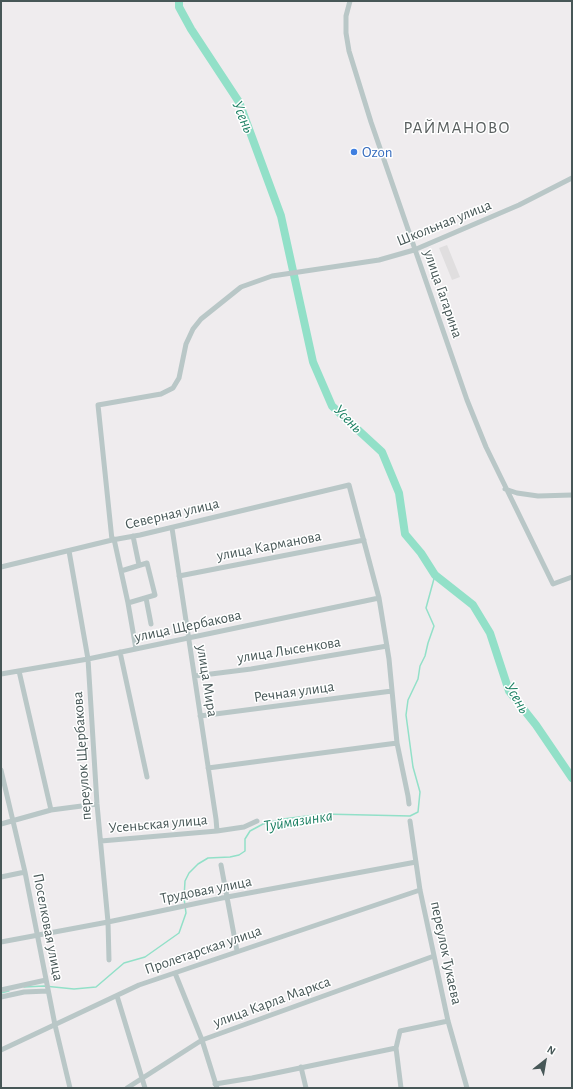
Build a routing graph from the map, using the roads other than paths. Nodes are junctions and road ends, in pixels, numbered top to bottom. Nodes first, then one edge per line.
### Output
1 (350, 1) edge
2 (572, 178) edge
3 (414, 250) junction
4 (506, 488) junction
5 (572, 495) edge
6 (172, 528) junction
7 (133, 536) junction
8 (113, 539) junction
9 (364, 540) junction
10 (69, 551) junction
11 (139, 565) junction
12 (1, 567) edge
13 (121, 571) junction
14 (179, 576) junction
15 (572, 577) edge
16 (146, 598) junction
17 (379, 598) junction
18 (128, 603) junction
19 (151, 624) dead end
20 (188, 638) junction
21 (387, 646) junction
22 (136, 649) junction
23 (120, 652) junction
24 (88, 659) junction
25 (20, 670) junction
26 (1, 674) edge
27 (195, 676) junction
28 (392, 691) junction
29 (200, 716) junction
30 (397, 743) junction
31 (208, 768) junction
32 (1, 770) edge
33 (147, 777) dead end
34 (97, 804) junction
35 (409, 804) dead end
36 (51, 810) junction
37 (257, 821) dead end
38 (410, 821) dead end
39 (12, 822) junction
40 (1, 824) edge
41 (217, 831) junction
42 (101, 841) junction
43 (416, 862) junction
44 (221, 865) dead end
45 (24, 872) junction
46 (1, 877) edge
47 (420, 890) junction
48 (227, 897) junction
49 (108, 922) junction
50 (37, 935) junction
51 (1, 942) edge
52 (237, 951) junction
53 (434, 956) junction
54 (109, 960) dead end
55 (175, 973) junction
56 (47, 986) junction
57 (1, 990) edge
58 (117, 996) junction
59 (1, 997) edge
60 (448, 1021) junction
61 (55, 1025) junction
62 (202, 1040) junction
63 (396, 1048) junction
64 (1, 1050) edge
65 (300, 1067) junction
66 (141, 1078) junction
67 (216, 1086) edge
68 (70, 1088) edge
69 (127, 1088) edge
70 (145, 1088) edge
71 (306, 1088) edge
72 (401, 1088) edge
73 (467, 1088) edge

1 - 3 street, улица Гагарина
2 - 3 street, Школьная улица
3 - 4 street, улица Гагарина
3 - 8 street, Школьная улица
4 - 5 street
4 - 15 street, улица Гагарина
6 - 7 street, Северная улица
6 - 9 street, Северная улица
6 - 14 street, улица Мира
7 - 8 street, Северная улица
7 - 11 street
8 - 10 street, Северная улица
8 - 13 street
9 - 14 street, улица Карманова
9 - 17 street
10 - 12 street, Северная улица
10 - 24 street, переулок Щербакова
11 - 13 street
11 - 16 street
13 - 18 street
14 - 20 street, улица Мира
16 - 18 street
16 - 19 street
17 - 20 street, улица Щербакова
17 - 21 street
18 - 22 street
20 - 22 street, улица Щербакова
20 - 27 street, улица Мира
21 - 27 street, улица Лысенкова
21 - 28 street
22 - 23 street, улица Щербакова
23 - 24 street, улица Щербакова
23 - 33 street
24 - 25 street, улица Щербакова
24 - 34 street, переулок Щербакова
25 - 26 street, улица Щербакова
25 - 36 street
27 - 29 street, улица Мира
28 - 29 street, Речная улица
28 - 30 street
29 - 31 street, улица Мира
30 - 31 street
30 - 35 street
31 - 41 street, улица Мира
32 - 39 street, Поселковая улица
34 - 36 street
34 - 42 street, переулок Щербакова
36 - 39 street
37 - 41 street, Усеньская улица
38 - 43 street, переулок Тукаева
39 - 40 street
39 - 45 street, Поселковая улица
41 - 42 street, Усеньская улица
42 - 49 street, переулок Щербакова
43 - 47 street, переулок Тукаева
43 - 48 street, Трудовая улица
44 - 48 street
45 - 46 street
45 - 50 street, Поселковая улица
47 - 52 street, Пролетарская улица
47 - 53 street, переулок Тукаева
48 - 49 street, Трудовая улица
48 - 52 street
49 - 50 street, Трудовая улица
49 - 54 street, переулок Щербакова
50 - 51 street, Трудовая улица
50 - 56 street, Поселковая улица
52 - 55 street, Пролетарская улица
53 - 60 street, переулок Тукаева
53 - 62 street, улица Карла Маркса
55 - 58 street, Пролетарская улица
55 - 62 street
56 - 57 street
56 - 59 street
56 - 61 street, Поселковая улица
58 - 61 street, Пролетарская улица
58 - 66 street
60 - 63 street
60 - 73 street, переулок Тукаева
61 - 64 street, Пролетарская улица
61 - 68 street, Поселковая улица
62 - 66 street, улица Карла Маркса
62 - 67 street
63 - 65 street
63 - 72 street
65 - 67 street
65 - 71 street
66 - 69 street, улица Карла Маркса
66 - 70 street

